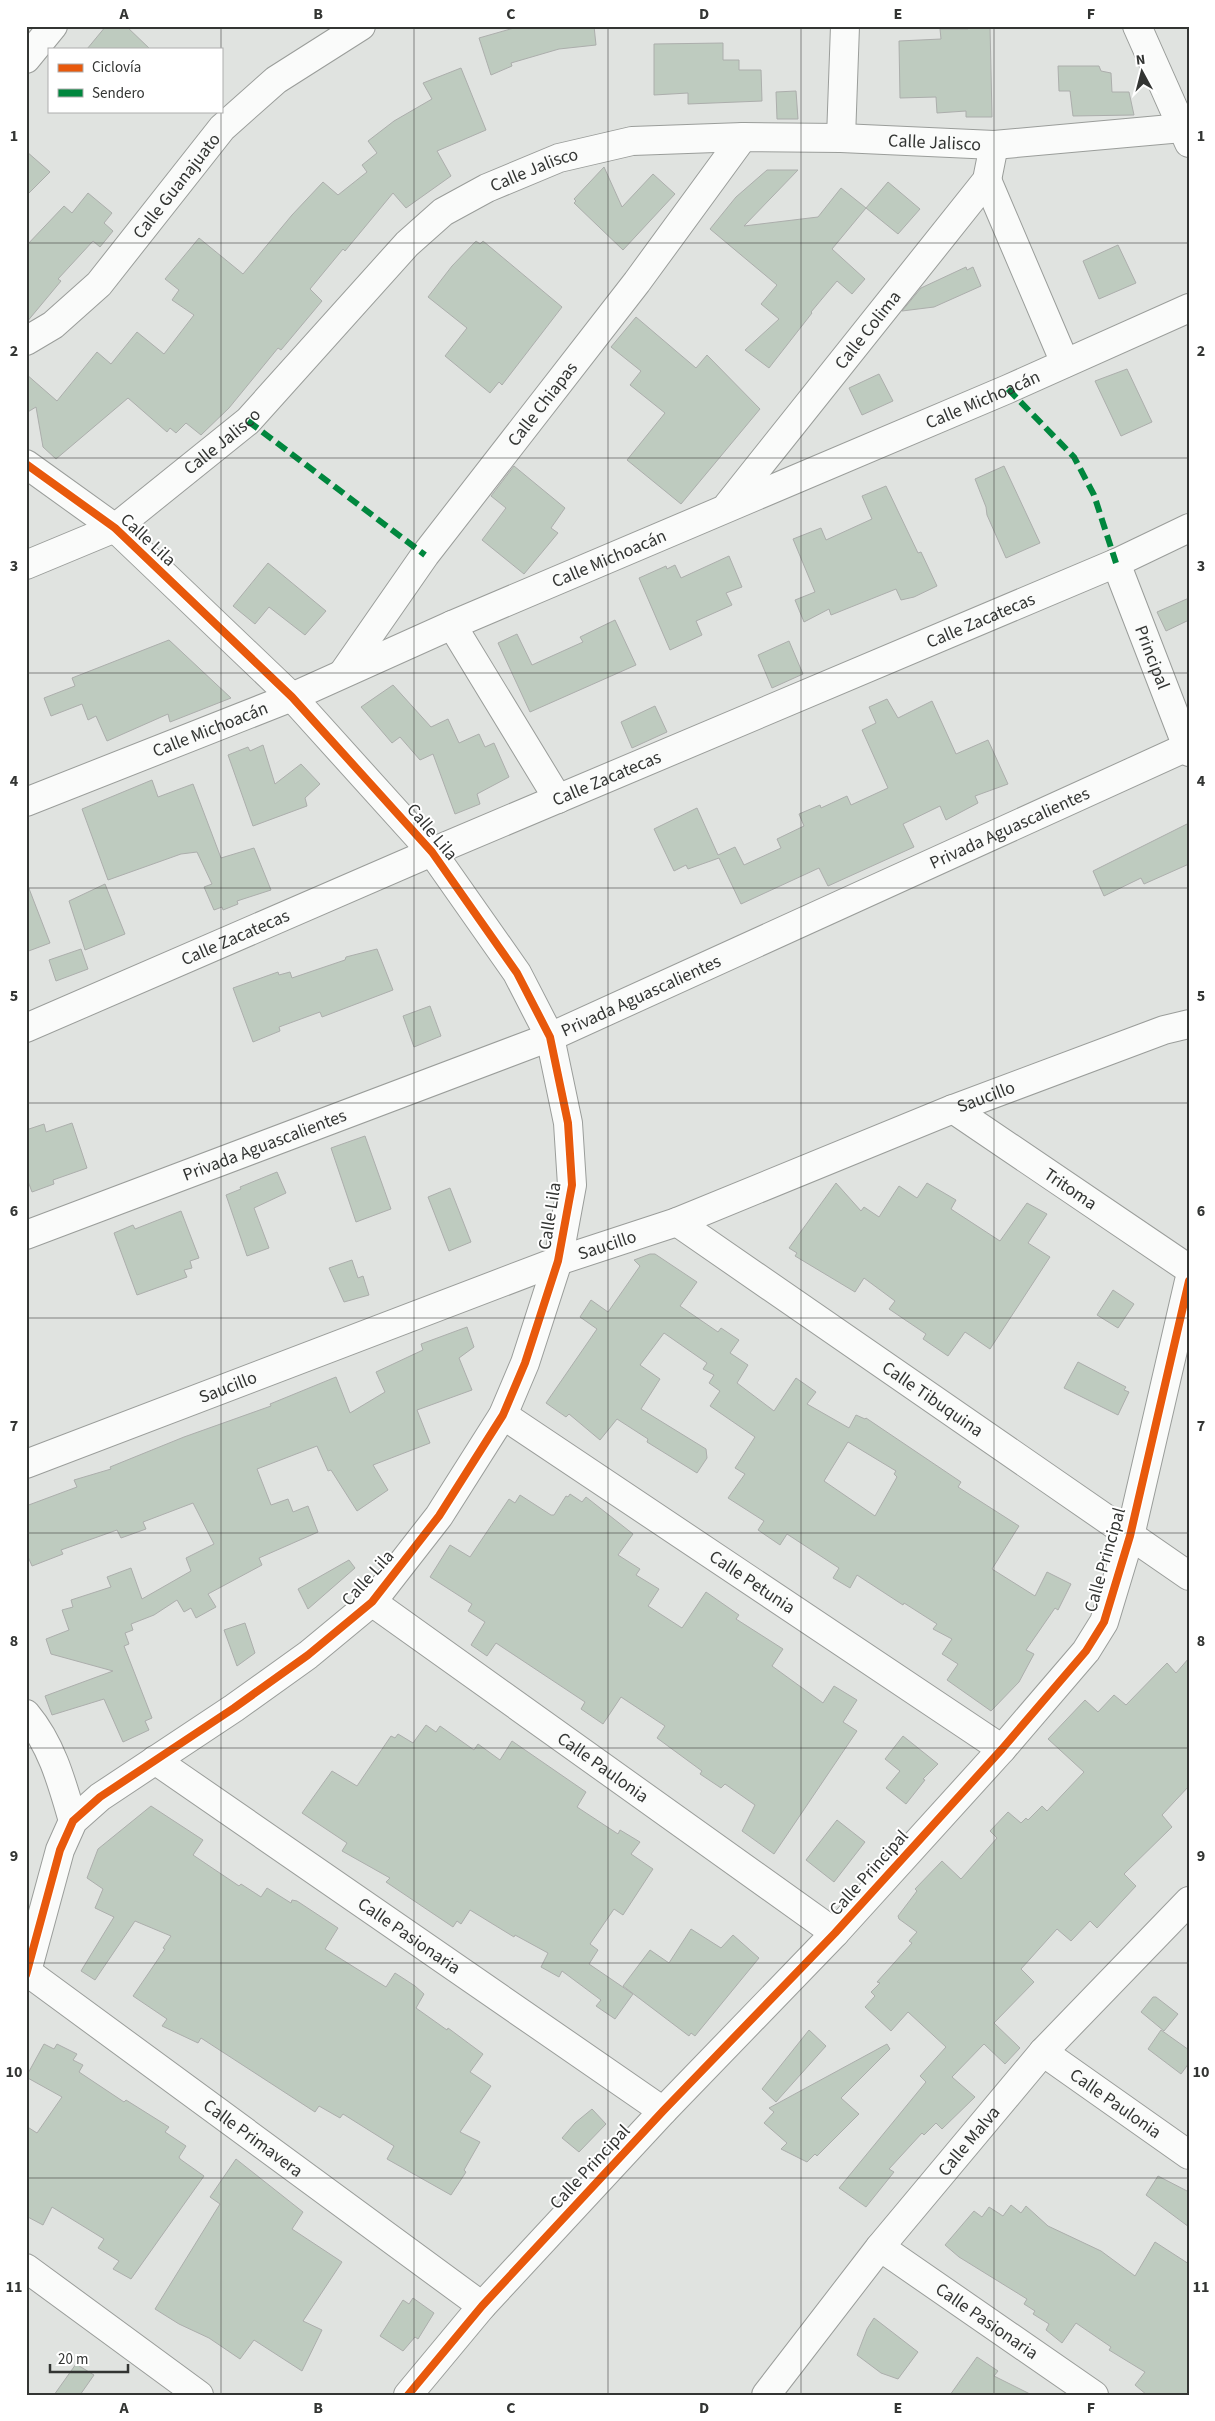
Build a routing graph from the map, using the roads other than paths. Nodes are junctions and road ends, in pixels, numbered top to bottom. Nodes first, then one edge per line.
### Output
1 (53, 26) edge
2 (361, 26) edge
3 (845, 26) edge
4 (1137, 26) edge
5 (26, 59) edge
6 (1185, 136) edge
7 (743, 137) junction
8 (841, 138) junction
9 (994, 145) junction
10 (987, 180) junction
11 (1189, 308) edge
12 (26, 341) edge
13 (1065, 363) junction
14 (26, 464) edge
15 (726, 508) junction
16 (114, 528) junction
17 (1189, 528) edge
18 (1116, 563) junction
19 (26, 565) edge
20 (452, 625) junction
21 (343, 673) junction
22 (292, 697) junction
23 (1188, 750) edge
24 (558, 799) junction
25 (26, 802) edge
26 (432, 852) junction
27 (1189, 1024) edge
28 (26, 1028) edge
29 (550, 1037) junction
30 (953, 1109) junction
31 (677, 1222) junction
32 (26, 1235) edge
33 (558, 1261) junction
34 (1189, 1269) edge
35 (1189, 1281) edge
36 (503, 1415) junction
37 (26, 1464) edge
38 (1130, 1536) junction
39 (1189, 1576) edge
40 (372, 1602) junction
41 (26, 1714) edge
42 (1002, 1749) junction
43 (155, 1760) junction
44 (73, 1821) junction
45 (1189, 1901) edge
46 (835, 1932) junction
47 (27, 1973) edge
48 (1043, 2052) junction
49 (663, 2111) junction
50 (1189, 2155) edge
51 (880, 2247) junction
52 (26, 2268) edge
53 (482, 2306) junction
54 (200, 2395) edge
55 (408, 2395) edge
56 (766, 2395) edge
57 (1094, 2395) edge

1 - 5 street
2 - 12 street, Calle Guanajuato
3 - 8 street
4 - 6 street
6 - 9 street, Calle Jalisco
7 - 8 street, Calle Jalisco
7 - 16 street, Calle Jalisco
7 - 21 street, Calle Chiapas
8 - 9 street, Calle Jalisco
9 - 10 street, Calle Colima
10 - 13 street
10 - 15 street, Calle Colima
11 - 13 street, Calle Michoacán
13 - 15 street, Calle Michoacán
14 - 16 street, Calle Lila
15 - 20 street, Calle Michoacán
16 - 19 street, Calle Jalisco
16 - 22 street, Calle Lila
17 - 18 street, Calle Zacatecas
18 - 23 street, Principal
18 - 24 street, Calle Zacatecas
20 - 21 street, Calle Michoacán
20 - 24 street
21 - 22 street, Calle Michoacán
22 - 25 street, Calle Michoacán
22 - 26 street, Calle Lila
23 - 29 street, Privada Aguascalientes
24 - 26 street, Calle Zacatecas
26 - 28 street, Calle Zacatecas
26 - 29 street, Calle Lila
27 - 30 street, Saucillo
29 - 32 street, Privada Aguascalientes
29 - 33 street, Calle Lila
30 - 31 street, Saucillo
30 - 34 street, Tritoma
31 - 33 street, Saucillo
31 - 38 street, Calle Tibuquina
33 - 36 street, Calle Lila
33 - 37 street, Saucillo
35 - 38 street, Calle Principal
36 - 40 street, Calle Lila
36 - 42 street, Calle Petunia
38 - 39 street, Calle Tibuquina
38 - 42 street, Calle Principal
40 - 43 street, Calle Lila
40 - 46 street, Calle Paulonia
41 - 44 street
42 - 46 street, Calle Principal
43 - 44 street, Calle Lila
43 - 49 street, Calle Pasionaria
44 - 47 street, Calle Lila
45 - 48 street, Calle Malva
46 - 49 street, Calle Principal
47 - 53 street, Calle Primavera
48 - 50 street, Calle Paulonia
48 - 51 street, Calle Malva
49 - 53 street, Calle Principal
51 - 56 street, Calle Malva
51 - 57 street, Calle Pasionaria
52 - 54 street
53 - 55 street, Calle Principal

